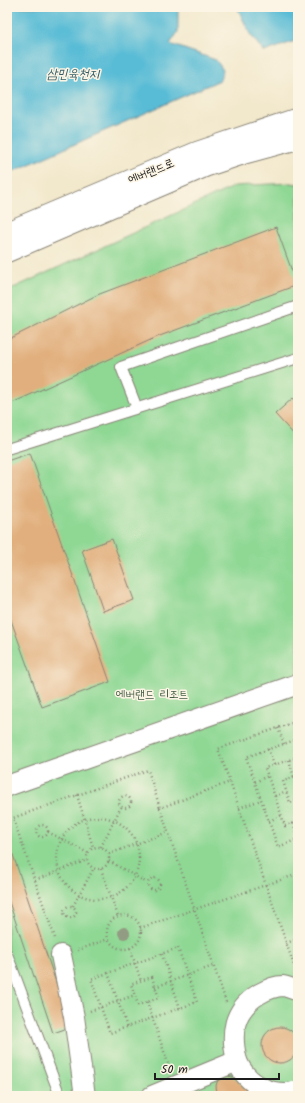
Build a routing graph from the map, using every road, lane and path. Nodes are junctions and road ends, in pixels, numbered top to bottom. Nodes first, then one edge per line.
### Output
1 (298, 119) edge
2 (295, 140) edge
3 (7, 233) edge
4 (7, 251) edge
5 (298, 306) edge
6 (298, 358) edge
7 (137, 408) junction
8 (7, 449) edge
9 (298, 684) edge
10 (298, 721) edge
11 (278, 728) junction
12 (298, 739) edge
13 (284, 744) junction
14 (268, 749) junction
15 (298, 757) edge
16 (288, 760) junction
17 (274, 765) junction
18 (268, 776) junction
19 (298, 776) edge
20 (294, 777) junction
21 (230, 782) junction
22 (255, 782) junction
23 (7, 786) edge
24 (286, 791) junction
25 (77, 795) junction
26 (275, 796) junction
27 (261, 800) junction
28 (298, 800) edge
29 (121, 807) junction
30 (160, 808) junction
31 (239, 808) junction
32 (282, 815) junction
33 (85, 818) junction
34 (115, 820) junction
35 (269, 821) junction
36 (298, 822) edge
37 (293, 823) junction
38 (48, 832) junction
39 (168, 832) junction
40 (298, 836) edge
41 (62, 838) junction
42 (298, 840) edge
43 (137, 844) junction
44 (93, 847) junction
45 (101, 847) junction
46 (88, 852) junction
47 (109, 854) junction
48 (87, 860) junction
49 (109, 861) junction
50 (94, 868) junction
51 (101, 869) junction
52 (59, 871) junction
53 (298, 874) edge
54 (135, 876) junction
55 (35, 880) junction
56 (147, 883) junction
57 (266, 885) junction
58 (80, 894) junction
59 (112, 897) junction
60 (73, 906) junction
61 (194, 910) junction
62 (118, 916) junction
63 (140, 928) junction
64 (298, 939) edge
65 (108, 940) junction
66 (286, 943) junction
67 (130, 948) junction
68 (7, 954) edge
69 (162, 954) junction
70 (61, 955) junction
71 (135, 964) junction
72 (213, 966) junction
73 (108, 973) junction
74 (188, 976) junction
75 (298, 977) edge
76 (141, 981) junction
77 (171, 982) junction
78 (155, 987) junction
79 (298, 991) edge
80 (135, 995) junction
81 (118, 1001) junction
82 (147, 1002) junction
83 (100, 1007) junction
84 (180, 1008) junction
85 (74, 1017) junction
86 (153, 1018) junction
87 (234, 1026) junction
88 (127, 1027) junction
89 (237, 1061) junction
90 (176, 1086) junction
91 (298, 1091) edge
92 (60, 1096) edge
93 (85, 1096) edge
94 (152, 1096) edge

1 - 3 street, 에버랜드로
2 - 4 street, 에버랜드로
5 - 7 lane
6 - 7 lane
7 - 8 lane
9 - 23 street
10 - 11 path
11 - 13 path
11 - 21 path
12 - 13 path
13 - 14 path
14 - 17 path
14 - 22 path
15 - 16 path
16 - 17 path
16 - 20 path
17 - 18 path
18 - 22 path
18 - 26 path
19 - 20 path
20 - 24 path
21 - 30 path
21 - 31 path
22 - 27 path
24 - 26 path
24 - 28 path
25 - 30 path
25 - 33 path
25 - 55 path
26 - 32 path
27 - 31 path
27 - 35 path
29 - 29 path
29 - 34 path
30 - 39 path
31 - 57 path
32 - 35 path
32 - 37 path
33 - 34 path
33 - 41 path
33 - 44 path
34 - 43 path
34 - 45 path
35 - 42 path
36 - 37 path
37 - 40 path
38 - 38 path
38 - 41 path
39 - 43 path
39 - 61 path
41 - 46 path
41 - 52 path
43 - 47 path
43 - 54 path
44 - 45 path
44 - 46 path
45 - 47 path
46 - 48 path
47 - 49 path
48 - 50 path
48 - 52 path
49 - 51 path
49 - 54 path
50 - 51 path
50 - 58 path
51 - 59 path
52 - 55 path
52 - 58 path
53 - 57 path
54 - 56 path
54 - 59 path
55 - 70 path
56 - 56 path
57 - 61 path
57 - 66 path
58 - 59 path
58 - 60 path
59 - 62 path
60 - 60 path
61 - 63 path
61 - 72 path
62 - 63 path
62 - 65 path
63 - 67 path
64 - 66 path
65 - 67 path
65 - 70 path
66 - 75 path
67 - 71 path
68 - 92 lane
69 - 71 path
69 - 74 path
69 - 77 path
70 - 85 street
71 - 73 path
71 - 76 path
72 - 74 path
72 - 87 path
73 - 81 path
73 - 83 path
74 - 77 path
74 - 84 path
76 - 78 path
76 - 80 path
77 - 78 path
77 - 84 path
78 - 82 path
79 - 87 street
80 - 81 path
80 - 82 path
81 - 83 path
81 - 88 path
82 - 86 path
83 - 85 path
83 - 88 path
84 - 86 path
85 - 93 street
86 - 88 path
86 - 90 path
87 - 89 street
89 - 90 street
89 - 91 street
90 - 94 street

